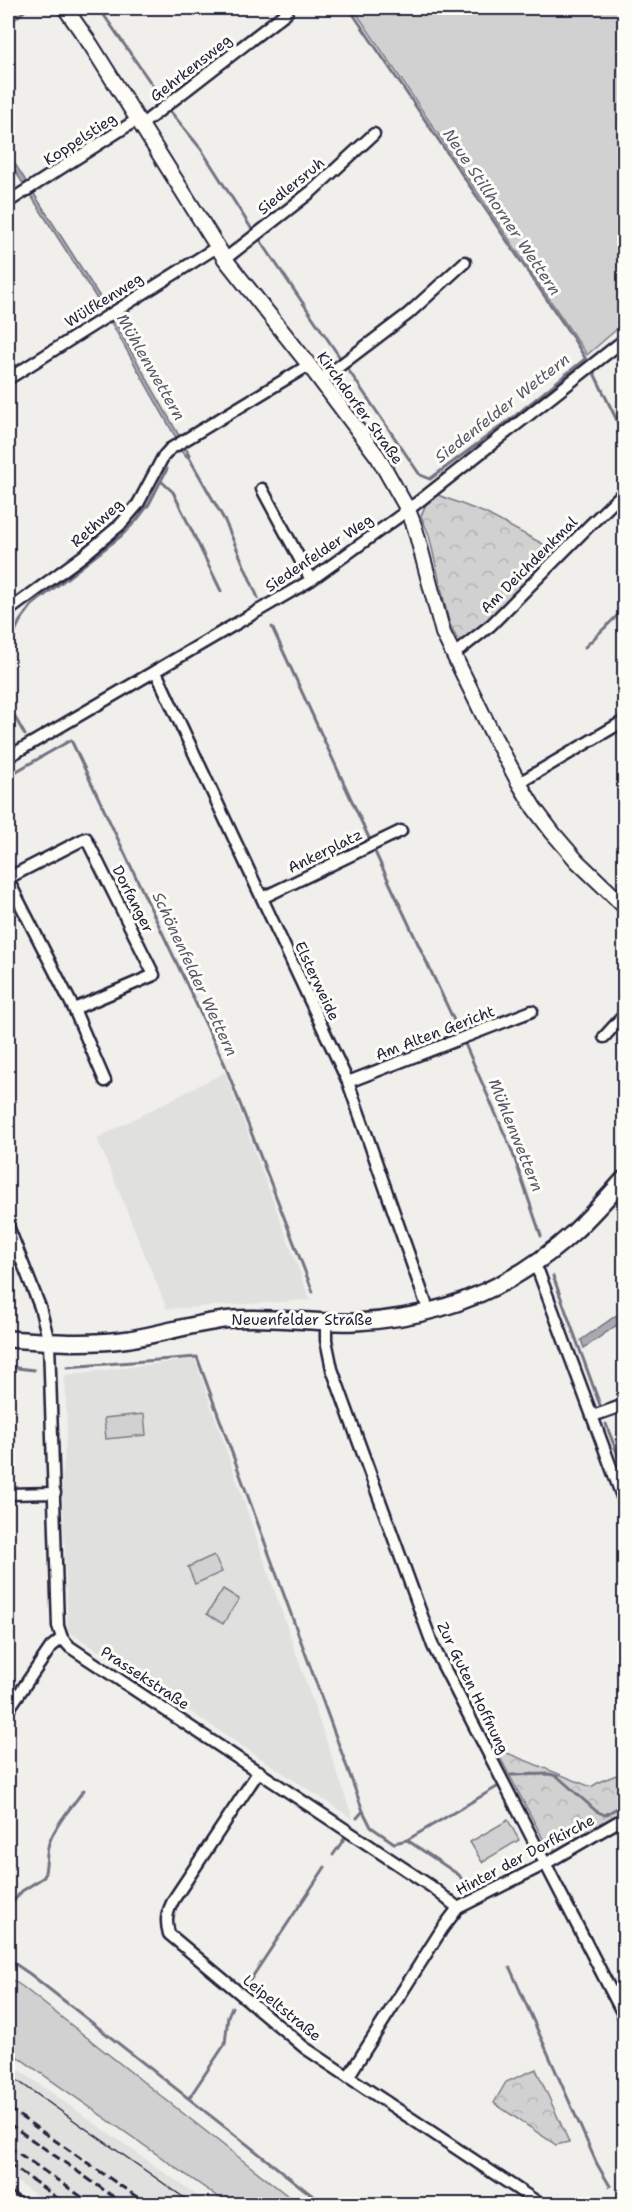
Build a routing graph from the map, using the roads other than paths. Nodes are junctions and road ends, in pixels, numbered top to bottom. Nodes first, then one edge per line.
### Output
1 (65, 8) edge
2 (287, 12) dead end
3 (140, 122) junction
4 (374, 134) dead end
5 (8, 202) edge
6 (221, 253) junction
7 (465, 262) dead end
8 (624, 340) edge
9 (309, 365) junction
10 (8, 379) edge
11 (321, 381) junction
12 (262, 489) dead end
13 (624, 492) edge
14 (408, 510) junction
15 (311, 580) junction
16 (8, 611) edge
17 (453, 655) junction
18 (156, 672) junction
19 (624, 721) edge
20 (8, 757) edge
21 (519, 783) junction
22 (400, 831) dead end
23 (8, 879) edge
24 (262, 898) junction
25 (624, 906) edge
26 (74, 1009) junction
27 (532, 1011) dead end
28 (624, 1015) edge
29 (603, 1037) dead end
30 (105, 1081) dead end
31 (348, 1082) junction
32 (624, 1179) edge
33 (8, 1226) edge
34 (533, 1264) junction
35 (429, 1312) junction
36 (326, 1322) junction
37 (8, 1340) edge
38 (49, 1342) junction
39 (624, 1405) edge
40 (593, 1416) junction
41 (55, 1493) junction
42 (8, 1494) edge
43 (624, 1502) edge
44 (62, 1638) junction
45 (8, 1710) edge
46 (259, 1771) junction
47 (624, 1818) edge
48 (545, 1864) junction
49 (458, 1908) junction
50 (624, 2016) edge
51 (348, 2077) junction
52 (8, 2201) edge
53 (13, 2205) edge
54 (540, 2205) edge

1 - 3 street, Kirchdorfer Straße
2 - 3 street, Gehrkensweg
3 - 5 street, Koppelstieg
3 - 6 street, Kirchdorfer Straße
4 - 6 street, Siedlersruh
6 - 9 street, Kirchdorfer Straße
6 - 10 street, Wülfkenweg
7 - 11 street
8 - 14 street, Siedenfelder Weg
9 - 11 street, Kirchdorfer Straße
9 - 16 street, Rethweg
11 - 14 street, Kirchdorfer Straße
12 - 15 street
13 - 17 street, Am Deichdenkmal
14 - 15 street, Siedenfelder Weg
14 - 17 street, Kirchdorfer Straße
15 - 18 street, Siedenfelder Weg
17 - 21 street, Kirchdorfer Straße
18 - 20 street, Siedenfelder Weg
18 - 24 street, Elsterweide
19 - 21 street
21 - 25 street, Kirchdorfer Straße
22 - 24 street, Ankerplatz
23 - 26 street, Dorfanger
23 - 26 street, Dorfanger
24 - 31 street, Elsterweide
26 - 30 street, Dorfanger
27 - 31 street, Am Alten Gericht
28 - 29 street
31 - 35 street, Elsterweide
32 - 34 main road, Neuenfelder Straße
33 - 38 street
34 - 35 main road, Neuenfelder Straße
34 - 40 street
35 - 36 main road, Neuenfelder Straße
36 - 38 main road, Neuenfelder Straße
36 - 48 street, Zur Guten Hoffnung
37 - 38 main road, Neuenfelder Straße
38 - 41 street
39 - 40 street
40 - 43 street
41 - 42 street
41 - 44 street
44 - 45 street
44 - 46 street, Prassekstraße
46 - 49 street, Prassekstraße
46 - 51 street, Leipeltstraße
47 - 48 street, Hinter der Dorfkirche
48 - 49 street, Hinter der Dorfkirche
48 - 50 street, Zur Guten Hoffnung
49 - 51 street, Hinter der Dorfkirche
51 - 54 street, Leipeltstraße
52 - 53 highway

